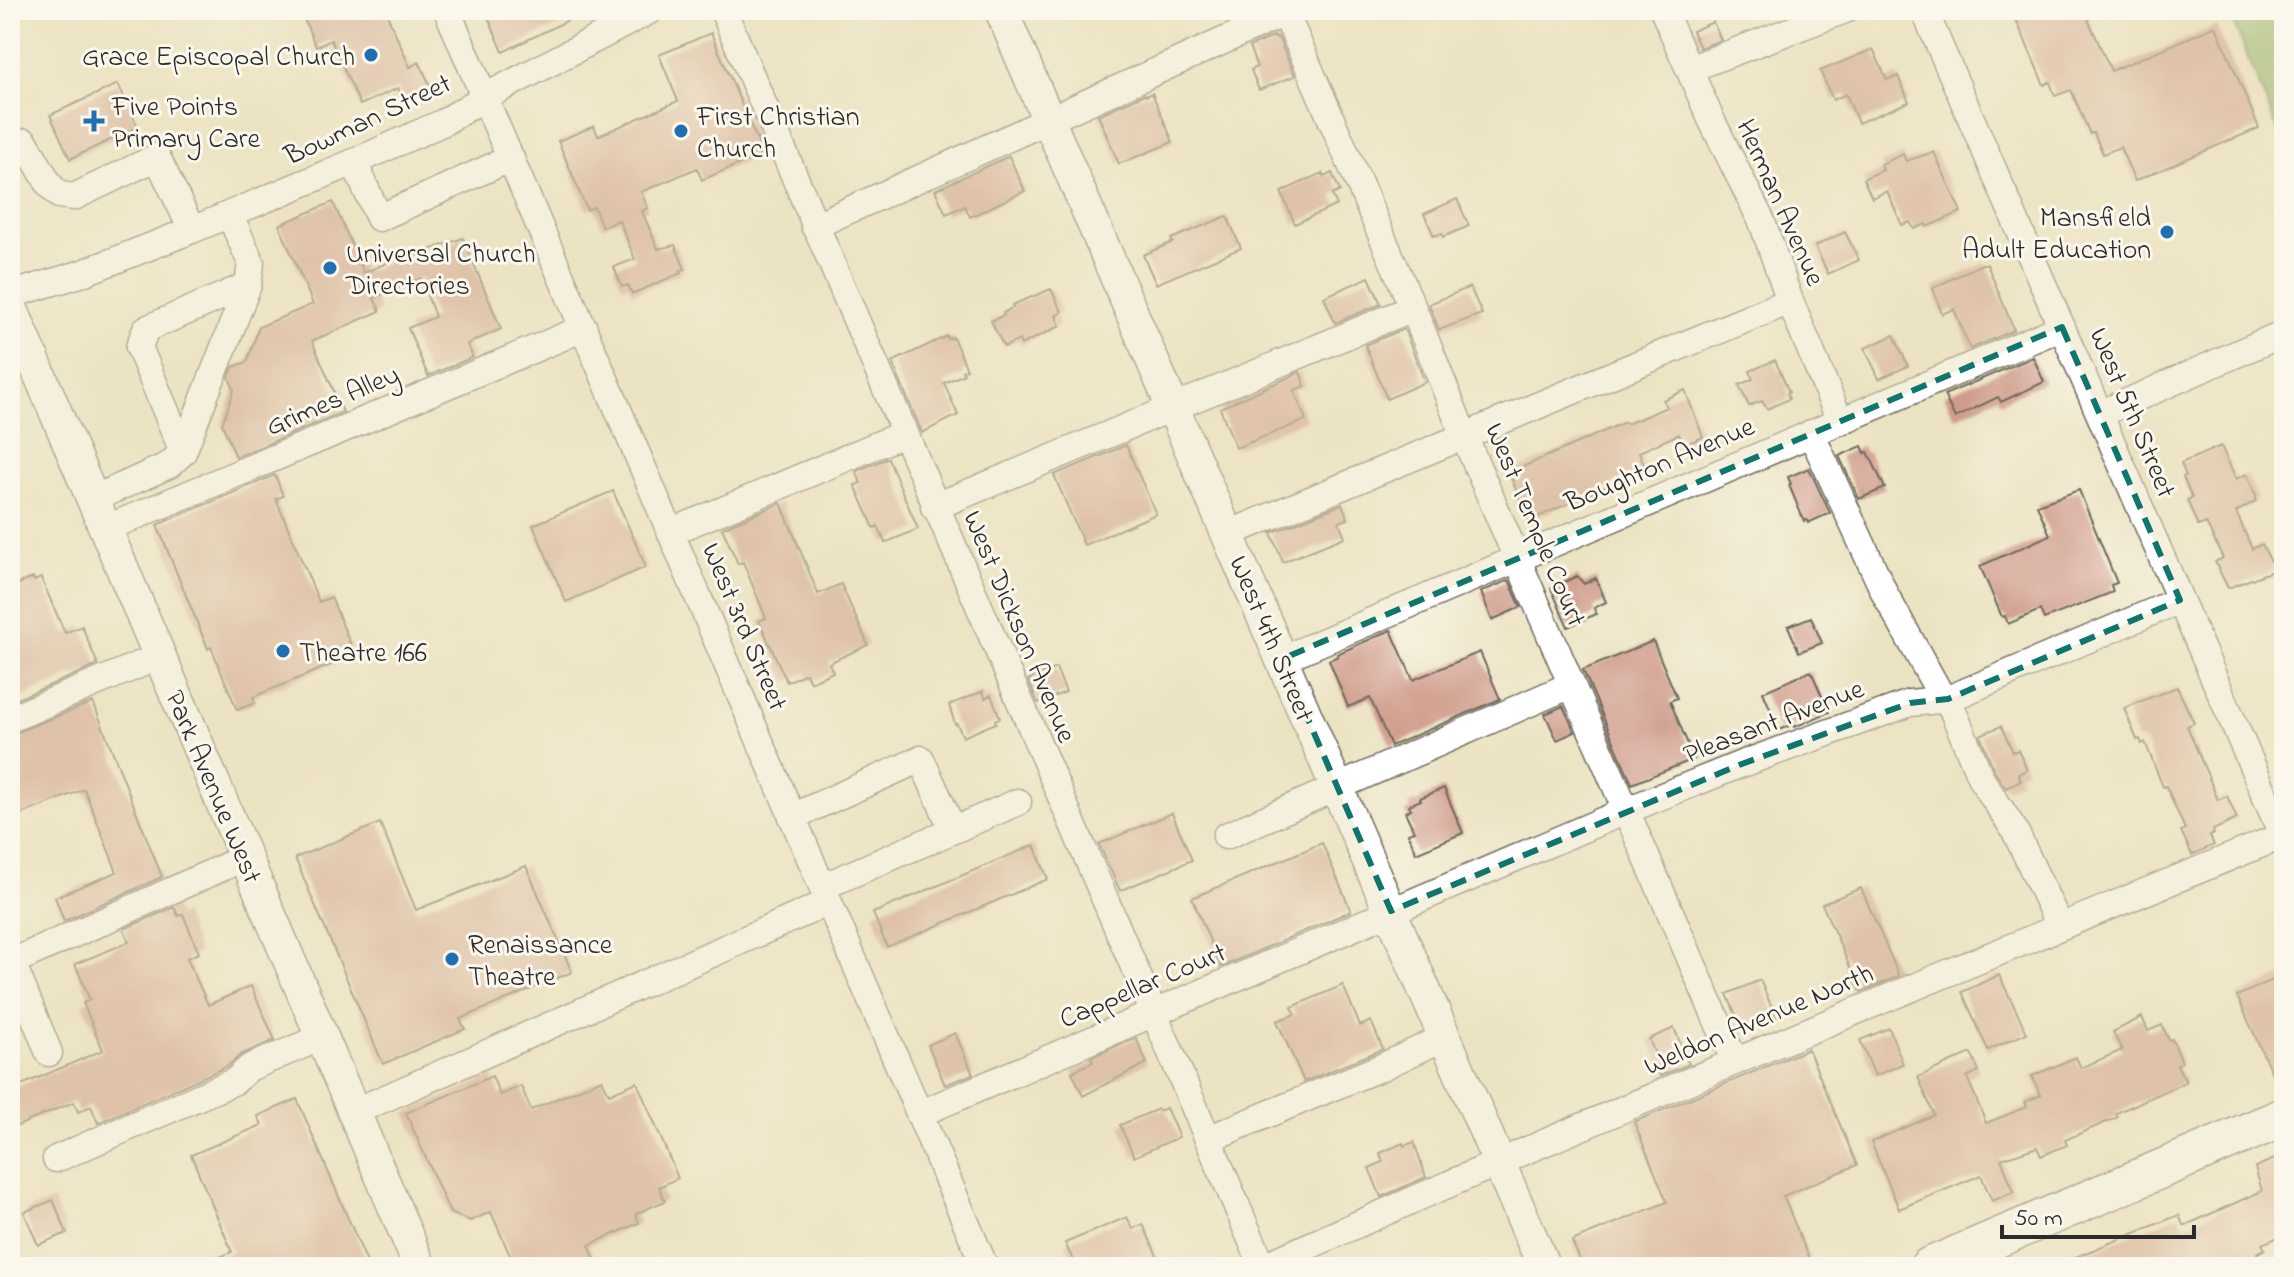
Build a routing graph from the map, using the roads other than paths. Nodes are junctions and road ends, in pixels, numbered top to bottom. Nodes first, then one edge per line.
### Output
1 (447, 10) edge
2 (651, 10) edge
3 (723, 10) edge
4 (1001, 10) edge
5 (1663, 10) edge
6 (1845, 10) edge
7 (1924, 10) edge
8 (1284, 11) edge
9 (1689, 69) junction
10 (485, 97) junction
11 (1048, 119) junction
12 (10, 147) edge
13 (511, 158) junction
14 (354, 162) junction
15 (230, 215) junction
16 (814, 226) junction
17 (192, 230) junction
18 (248, 285) junction
19 (10, 295) edge
20 (1790, 301) junction
21 (10, 305) edge
22 (1413, 308) junction
23 (2062, 327) junction
24 (584, 328) junction
25 (2284, 333) edge
26 (1172, 407) junction
27 (2100, 414) junction
28 (1840, 421) junction
29 (1811, 433) junction
30 (903, 434) junction
31 (1464, 436) junction
32 (183, 452) junction
33 (93, 499) junction
34 (934, 507) junction
35 (105, 529) junction
36 (671, 532) junction
37 (1228, 534) junction
38 (1518, 558) junction
39 (2180, 600) junction
40 (160, 656) junction
41 (1282, 659) junction
42 (1571, 685) junction
43 (1945, 699) junction
44 (10, 719) edge
45 (1337, 788) junction
46 (1018, 802) dead end
47 (1625, 811) junction
48 (792, 817) junction
49 (953, 830) junction
50 (1226, 836) dead end
51 (2283, 837) edge
52 (246, 857) junction
53 (825, 894) junction
54 (1391, 911) junction
55 (2060, 927) junction
56 (1154, 1014) junction
57 (322, 1037) junction
58 (1445, 1037) junction
59 (49, 1053) dead end
60 (1735, 1062) junction
61 (354, 1112) junction
62 (919, 1114) junction
63 (2284, 1117) edge
64 (1208, 1139) junction
65 (56, 1159) dead end
66 (1500, 1164) junction
67 (976, 1264) edge
68 (420, 1267) edge
69 (1262, 1267) edge
70 (1544, 1267) edge
71 (1929, 1267) edge

1 - 10 street, West 3rd Street
2 - 10 street, Bowman Street
3 - 16 street, West Dickson Avenue
4 - 11 main road, West 4th Street
5 - 9 street, Herman Avenue
6 - 9 street
7 - 23 street, West 5th Street
8 - 11 street
8 - 22 street, West Temple Court
9 - 20 street, Herman Avenue
10 - 13 street, West 3rd Street
10 - 14 street, Bowman Street
11 - 16 street
11 - 26 main road, West 4th Street
12 - 17 street
13 - 14 street
13 - 24 street, West 3rd Street
14 - 15 street, Bowman Street
15 - 17 street, Bowman Street
15 - 18 street
16 - 30 street, West Dickson Avenue
17 - 19 street, Bowman Street
18 - 32 street
18 - 32 street
20 - 28 street, Herman Avenue
20 - 31 street
21 - 33 main road, Park Avenue West
22 - 26 street
22 - 31 street, West Temple Court
23 - 27 street, West 5th Street
23 - 28 street, Boughton Avenue
24 - 35 street, Grimes Alley
24 - 36 street, West 3rd Street
25 - 27 street
26 - 34 street
26 - 37 main road, West 4th Street
27 - 39 street, West 5th Street
28 - 29 street, Boughton Avenue
29 - 38 street, Boughton Avenue
29 - 43 street
30 - 34 street, West Dickson Avenue
30 - 36 street
31 - 37 street
31 - 38 street, West Temple Court
32 - 33 street
33 - 35 main road, Park Avenue West
34 - 56 street, West Dickson Avenue
35 - 40 main road, Park Avenue West
36 - 48 street, West 3rd Street
37 - 41 main road, West 4th Street
38 - 41 street, Boughton Avenue
38 - 42 street, West Temple Court
39 - 43 street, Pleasant Avenue
39 - 51 street, West 5th Street
40 - 44 street
40 - 52 main road, Park Avenue West
41 - 45 main road, West 4th Street
42 - 45 street
42 - 47 street, West Temple Court
43 - 47 street, Pleasant Avenue
43 - 55 street
45 - 50 street
45 - 54 main road, West 4th Street
46 - 49 street
47 - 54 street, Pleasant Avenue
47 - 60 street, West Temple Court
48 - 49 street
48 - 53 street, West 3rd Street
49 - 53 street
51 - 55 street, Weldon Avenue North
52 - 57 main road, Park Avenue West
52 - 59 street
53 - 61 street
53 - 62 street, West 3rd Street
54 - 56 street, Cappellar Court
54 - 58 main road, West 4th Street
55 - 60 street, Weldon Avenue North
56 - 62 street, Cappellar Court
56 - 64 street, West Dickson Avenue
57 - 61 main road, Park Avenue West
57 - 65 street
58 - 64 street
58 - 66 main road, West 4th Street
60 - 66 street, Weldon Avenue North
61 - 68 main road, Park Avenue West
62 - 67 street, West 3rd Street
63 - 71 highway
64 - 69 street, West Dickson Avenue
66 - 69 street, Weldon Avenue North
66 - 70 main road, West 4th Street

